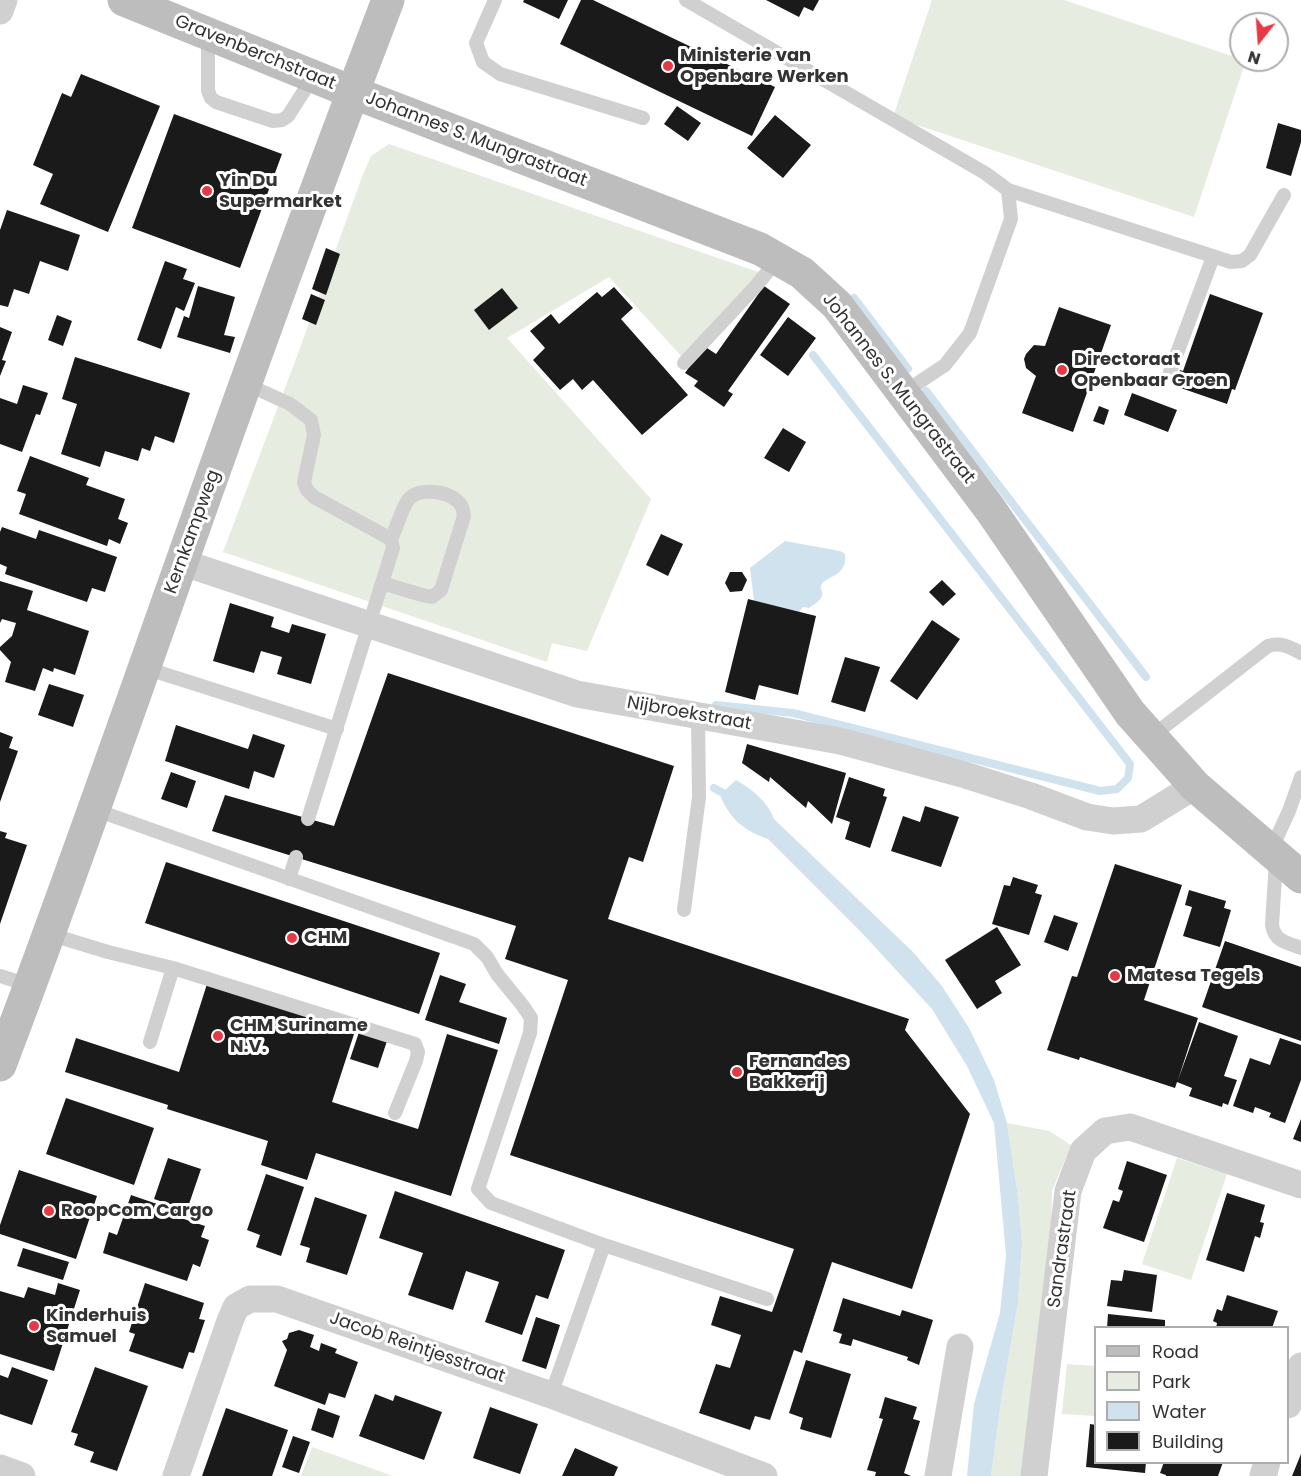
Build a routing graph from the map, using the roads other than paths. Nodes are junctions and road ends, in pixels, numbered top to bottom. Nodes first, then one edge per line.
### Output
1 (4, 0) edge
2 (124, 0) edge
3 (388, 0) edge
4 (495, 0) edge
5 (686, 0) edge
6 (0, 11) edge
7 (208, 34) junction
8 (314, 76) junction
9 (352, 92) junction
10 (643, 118) dead end
11 (1008, 190) junction
12 (1284, 195) dead end
13 (1213, 257) junction
14 (778, 259) junction
15 (684, 363) dead end
16 (1170, 372) dead end
17 (246, 384) junction
18 (903, 393) junction
19 (392, 539) junction
20 (181, 562) junction
21 (382, 583) junction
22 (369, 625) junction
23 (1301, 652) edge
24 (144, 668) junction
25 (698, 716) junction
26 (337, 729) junction
27 (1151, 737) junction
28 (1301, 777) edge
29 (1195, 786) junction
30 (93, 809) junction
31 (308, 819) dead end
32 (1274, 853) junction
33 (296, 857) dead end
34 (1301, 877) edge
35 (289, 879) junction
36 (684, 910) dead end
37 (50, 934) junction
38 (1301, 948) edge
39 (173, 968) junction
40 (15, 981) edge
41 (150, 1042) dead end
42 (0, 1065) edge
43 (395, 1113) dead end
44 (1301, 1185) edge
45 (604, 1245) junction
46 (767, 1299) dead end
47 (960, 1347) dead end
48 (1301, 1366) edge
49 (551, 1395) junction
50 (1289, 1399) edge
51 (0, 1468) edge
52 (22, 1476) edge
53 (176, 1476) edge
54 (764, 1476) edge
55 (938, 1476) edge
56 (1034, 1476) edge

1 - 6 street
2 - 7 street, Gravenberchstraat
3 - 9 street, Kernkampweg
4 - 10 lane
5 - 11 lane
7 - 8 street, Gravenberchstraat
7 - 8 lane
8 - 9 street, Gravenberchstraat
9 - 14 street, Johannes S. Mungrastraat
9 - 17 street, Kernkampweg
11 - 13 lane
11 - 18 lane
12 - 13 lane
13 - 16 lane
14 - 15 lane
14 - 18 street, Johannes S. Mungrastraat
17 - 19 lane
17 - 20 street, Kernkampweg
18 - 27 street, Johannes S. Mungrastraat
19 - 21 lane
19 - 21 lane
20 - 22 street, Nijbroekstraat
20 - 24 street, Kernkampweg
21 - 22 lane
22 - 25 street, Nijbroekstraat
22 - 26 lane
23 - 27 lane
24 - 26 lane
24 - 30 street, Kernkampweg
25 - 29 street, Nijbroekstraat
25 - 36 lane
26 - 31 lane
27 - 29 street, Johannes S. Mungrastraat
28 - 32 lane
29 - 32 street, Johannes S. Mungrastraat
30 - 35 lane
30 - 37 street, Kernkampweg
32 - 34 street, Johannes S. Mungrastraat
32 - 38 lane
33 - 35 lane
35 - 45 lane
37 - 39 lane
37 - 40 street, Kernkampweg
39 - 41 lane
39 - 43 lane
40 - 42 street, Kernkampweg
44 - 56 street, Sandrastraat
45 - 46 lane
45 - 49 lane
47 - 55 street
48 - 50 street
49 - 53 street, Jacob Reintjesstraat
49 - 54 street, Jacob Reintjesstraat
51 - 52 street

